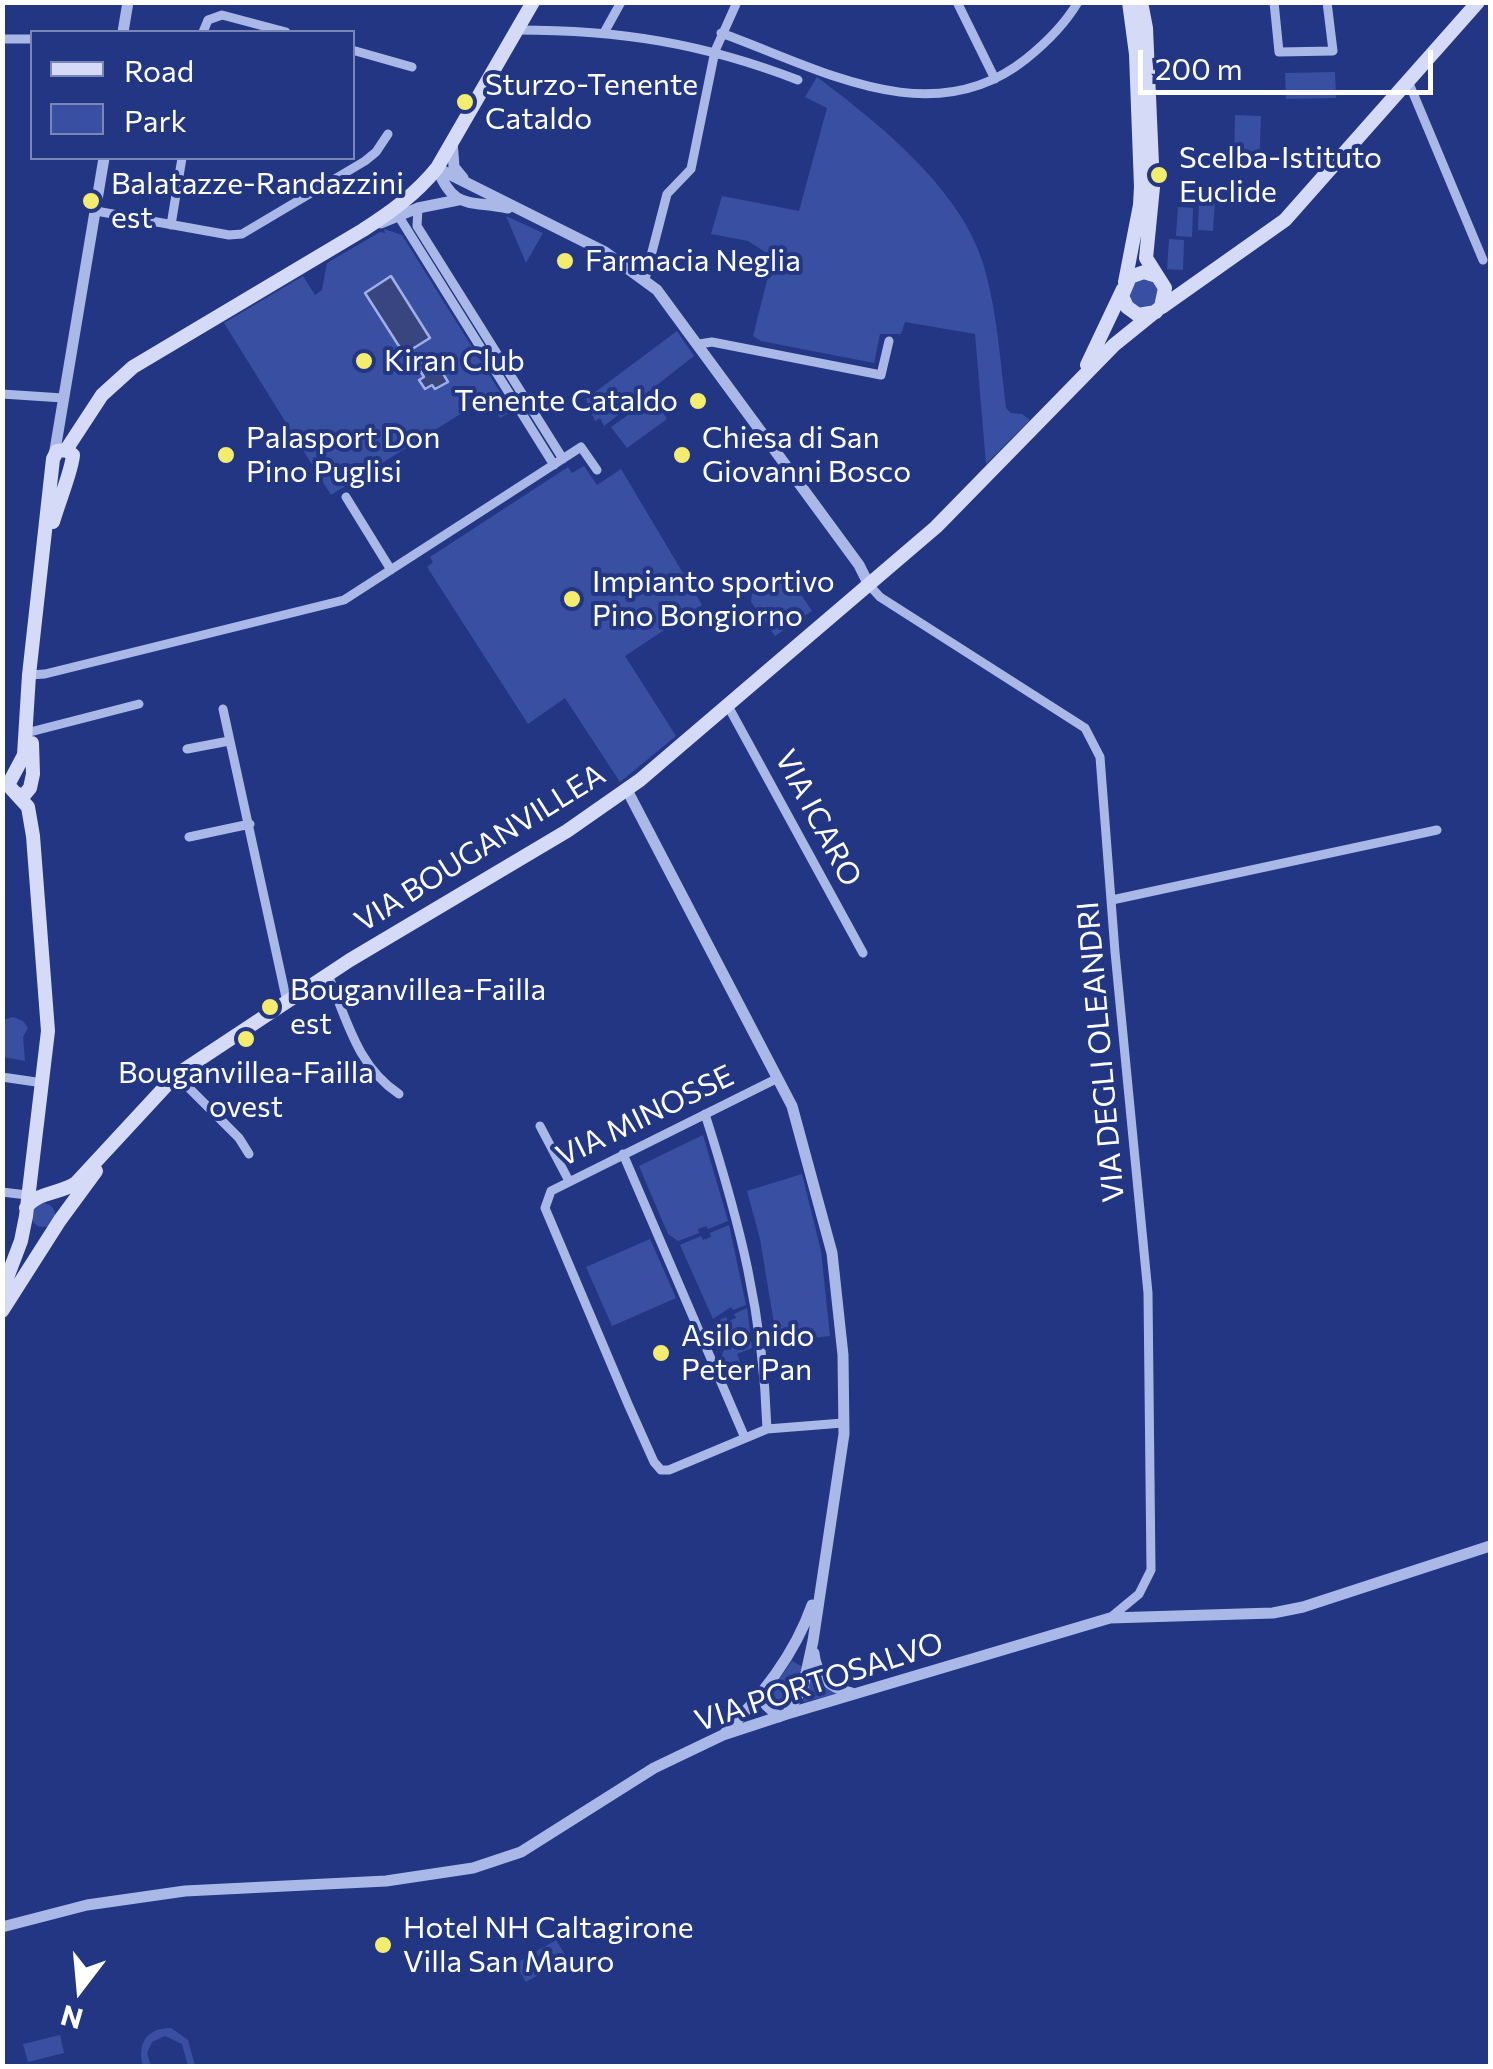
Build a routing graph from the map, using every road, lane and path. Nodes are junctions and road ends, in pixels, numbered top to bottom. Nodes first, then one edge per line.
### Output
1 (128, 2) edge
2 (533, 2) edge
3 (621, 2) edge
4 (738, 2) edge
5 (958, 2) edge
6 (1078, 2) edge
7 (1129, 2) edge
8 (1141, 2) edge
9 (1274, 2) edge
10 (1327, 2) edge
11 (1478, 2) edge
12 (124, 30) edge
13 (204, 30) edge
14 (278, 30) edge
15 (517, 30) junction
16 (605, 31) junction
17 (721, 33) junction
18 (30, 39) edge
19 (2, 40) edge
20 (355, 51) edge
21 (715, 51) junction
22 (412, 67) dead end
23 (994, 79) junction
24 (798, 80) dead end
25 (1408, 81) junction
26 (388, 134) dead end
27 (452, 142) junction
28 (104, 160) edge
29 (182, 160) edge
30 (436, 168) junction
31 (466, 180) junction
32 (1308, 192) junction
33 (458, 200) junction
34 (418, 208) junction
35 (96, 210) junction
36 (520, 211) junction
37 (396, 213) junction
38 (171, 225) junction
39 (1482, 260) dead end
40 (645, 279) junction
41 (1160, 279) junction
42 (1124, 286) junction
43 (1159, 309) junction
44 (888, 341) dead end
45 (699, 344) junction
46 (1076, 383) junction
47 (2, 394) edge
48 (64, 398) junction
49 (63, 457) junction
50 (558, 462) junction
51 (598, 470) dead end
52 (346, 497) dead end
53 (391, 570) junction
54 (869, 584) junction
55 (29, 675) junction
56 (139, 704) dead end
57 (728, 706) junction
58 (223, 709) dead end
59 (29, 727) junction
60 (230, 741) junction
61 (187, 750) dead end
62 (10, 775) edge
63 (627, 790) junction
64 (19, 791) edge
65 (250, 824) junction
66 (1437, 830) dead end
67 (190, 836) dead end
68 (1112, 900) junction
69 (863, 954) dead end
70 (328, 975) junction
71 (287, 1002) junction
72 (176, 1075) junction
73 (2, 1077) edge
74 (778, 1078) junction
75 (43, 1083) junction
76 (399, 1094) dead end
77 (705, 1114) junction
78 (540, 1126) dead end
79 (36, 1138) junction
80 (112, 1145) junction
81 (249, 1154) dead end
82 (623, 1154) junction
83 (569, 1181) junction
84 (2, 1192) edge
85 (49, 1197) junction
86 (26, 1206) junction
87 (58, 1223) junction
88 (2, 1291) edge
89 (2, 1311) edge
90 (843, 1423) junction
91 (767, 1429) junction
92 (745, 1438) junction
93 (1490, 1546) edge
94 (820, 1582) junction
95 (1110, 1618) junction
96 (812, 1641) junction
97 (768, 1687) junction
98 (856, 1694) junction
99 (783, 1716) junction
100 (722, 1736) junction
101 (2, 1927) edge

1 - 12 street
2 - 15 main road
3 - 16 street
4 - 17 street
5 - 23 street
6 - 23 street
7 - 42 main road
8 - 41 main road
9 - 10 street
11 - 25 main road
13 - 14 street
15 - 16 street
15 - 27 main road
16 - 21 street
17 - 21 street
17 - 23 street
18 - 19 street
20 - 22 street
21 - 24 street
21 - 40 street
25 - 32 main road
25 - 39 street
26 - 38 street
27 - 30 main road
27 - 31 street
28 - 35 street
29 - 38 street
30 - 31 street
30 - 33 street
30 - 37 main road
31 - 36 street
32 - 41 main road
32 - 43 main road, VIA BOUGANVILLEA
33 - 34 street
33 - 36 street
34 - 37 street
34 - 50 street
35 - 38 street
35 - 48 street
36 - 40 street
37 - 49 main road
37 - 50 street
40 - 45 street
41 - 42 main road
41 - 43 main road
42 - 43 main road
42 - 46 main road
43 - 46 main road, VIA BOUGANVILLEA
44 - 45 street
45 - 54 street
46 - 54 main road, VIA BOUGANVILLEA
47 - 48 street
48 - 49 street
49 - 55 main road
50 - 51 street
50 - 53 street
52 - 53 street
53 - 55 street
54 - 57 main road, VIA BOUGANVILLEA
54 - 68 street, VIA DEGLI OLEANDRI
55 - 59 main road
56 - 59 street
57 - 63 main road, VIA BOUGANVILLEA
57 - 69 street, VIA ICARO
58 - 60 street
59 - 62 main road
59 - 64 main road
60 - 61 street
60 - 65 street
62 - 64 main road
63 - 70 main road, VIA BOUGANVILLEA
63 - 74 street
64 - 75 main road
65 - 67 street
65 - 71 street
66 - 68 street
68 - 95 street, VIA DEGLI OLEANDRI
70 - 71 main road, VIA BOUGANVILLEA
70 - 76 street
71 - 72 main road, VIA BOUGANVILLEA
72 - 80 main road, VIA BOUGANVILLEA
72 - 81 street
73 - 75 street
74 - 77 street, VIA MINOSSE
74 - 90 street
75 - 79 main road
77 - 82 street, VIA MINOSSE
77 - 91 street
78 - 83 street
79 - 85 main road
79 - 86 main road
80 - 85 main road
80 - 87 main road
82 - 83 street, VIA MINOSSE
82 - 92 street
83 - 92 street, VIA MINOSSE
84 - 86 street
85 - 86 main road
85 - 87 main road
86 - 87 main road
86 - 88 main road
87 - 89 main road
90 - 91 street, VIA MINOSSE
90 - 94 street
91 - 92 street, VIA MINOSSE
93 - 95 street, VIA PORTOSALVO
94 - 96 street
94 - 97 street
95 - 98 street, VIA PORTOSALVO
96 - 98 street
96 - 99 street
97 - 99 street
97 - 100 street
98 - 99 street, VIA PORTOSALVO
99 - 100 street, VIA PORTOSALVO
100 - 101 street, VIA PORTOSALVO

